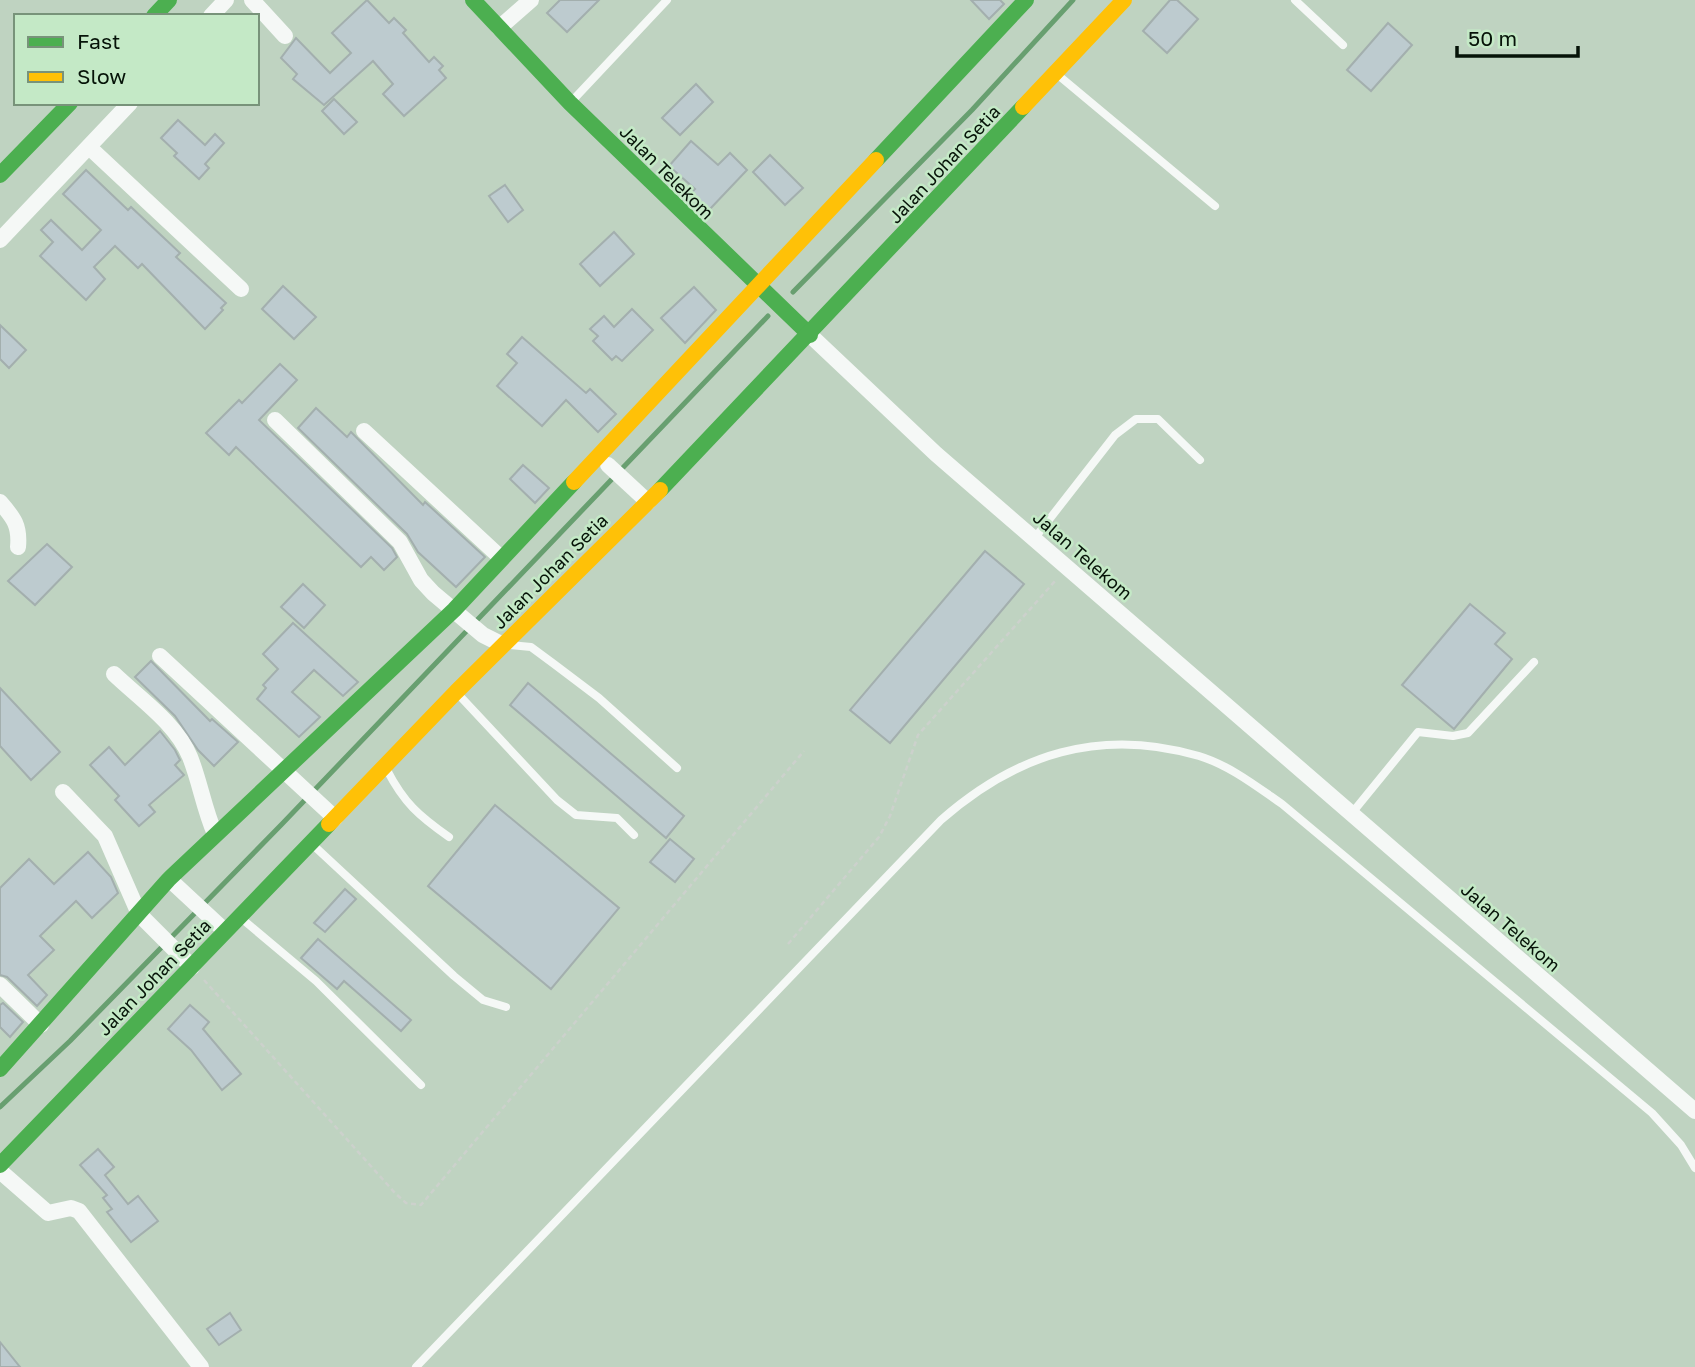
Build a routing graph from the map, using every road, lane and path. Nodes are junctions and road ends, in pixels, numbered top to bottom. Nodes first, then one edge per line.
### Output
1 (169, 0) edge
2 (226, 0) edge
3 (253, 0) edge
4 (473, 0) edge
5 (531, 0) edge
6 (667, 0) edge
7 (1026, 0) edge
8 (1124, 0) edge
9 (1296, 0) edge
10 (156, 14) edge
11 (213, 14) edge
12 (499, 28) junction
13 (285, 36) dead end
14 (1343, 45) dead end
15 (1055, 74) junction
16 (570, 103) junction
17 (68, 105) edge
18 (128, 105) edge
19 (89, 147) junction
20 (0, 175) edge
21 (1215, 206) dead end
22 (0, 240) edge
23 (755, 285) junction
24 (241, 289) dead end
25 (810, 335) junction
26 (275, 420) dead end
27 (364, 431) dead end
28 (1200, 460) dead end
29 (608, 465) dead end
30 (643, 497) junction
31 (0, 502) edge
32 (1034, 539) junction
33 (18, 547) dead end
34 (500, 557) junction
35 (1067, 567) junction
36 (458, 614) junction
37 (503, 645) junction
38 (160, 656) dead end
39 (1534, 662) dead end
40 (114, 674) dead end
41 (456, 692) junction
42 (386, 767) junction
43 (677, 768) dead end
44 (289, 776) junction
45 (63, 792) dead end
46 (1352, 813) junction
47 (335, 818) junction
48 (215, 834) junction
49 (634, 835) dead end
50 (449, 837) dead end
51 (311, 844) junction
52 (169, 879) junction
53 (239, 916) junction
54 (142, 918) junction
55 (225, 931) junction
56 (788, 944) dead end
57 (192, 967) junction
58 (0, 985) edge
59 (506, 1007) dead end
60 (41, 1026) junction
61 (0, 1069) edge
62 (421, 1085) dead end
63 (1695, 1111) edge
64 (0, 1165) edge
65 (1695, 1168) edge
66 (0, 1171) edge
67 (201, 1367) edge
68 (416, 1367) edge

1 - 10 street
2 - 11 street
3 - 13 street
4 - 12 street, Jalan Telekom
5 - 12 street
6 - 16 lane
7 - 23 street
8 - 15 street, Jalan Johan Setia
9 - 14 lane
12 - 16 street, Jalan Telekom
15 - 21 lane
15 - 25 street, Jalan Johan Setia
16 - 23 street, Jalan Telekom
17 - 20 street
18 - 19 street
19 - 22 street
19 - 24 street
23 - 25 street, Jalan Telekom
23 - 34 street
25 - 30 street, Jalan Johan Setia
25 - 32 street, Jalan Telekom
26 - 36 street
27 - 34 street
28 - 32 lane
29 - 30 street
30 - 37 street, Jalan Johan Setia
31 - 33 street
32 - 35 street, Jalan Telekom
34 - 36 street
35 - 46 street, Jalan Telekom
35 - 56 path
36 - 37 street
36 - 44 street
37 - 41 street, Jalan Johan Setia
37 - 43 lane
38 - 44 street
39 - 46 lane
40 - 48 street
41 - 42 street, Jalan Johan Setia
41 - 49 lane
42 - 47 street, Jalan Johan Setia
42 - 50 lane
44 - 47 street
44 - 48 street
45 - 54 street
46 - 63 street, Jalan Telekom
47 - 51 street, Jalan Johan Setia
48 - 52 street
51 - 53 street, Jalan Johan Setia
51 - 59 lane
52 - 54 street
52 - 55 street
53 - 55 street, Jalan Johan Setia
53 - 62 lane
54 - 57 street
54 - 60 street
55 - 57 street, Jalan Johan Setia
57 - 64 street, Jalan Johan Setia
58 - 60 street
60 - 61 street
65 - 68 lane
66 - 67 street

